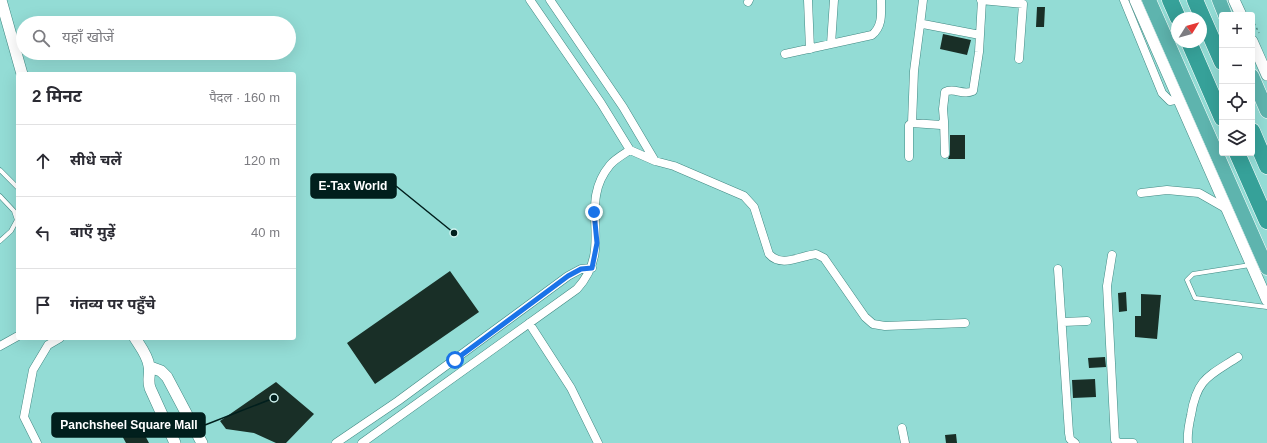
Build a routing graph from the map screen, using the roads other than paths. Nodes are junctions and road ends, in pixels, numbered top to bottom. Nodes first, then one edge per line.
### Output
1 (1, 0) edge
2 (530, 0) edge
3 (550, 0) edge
4 (808, 0) edge
5 (834, 0) edge
6 (881, 0) edge
7 (923, 0) edge
8 (982, 0) edge
9 (1124, 0) edge
10 (1136, 0) edge
11 (1149, 0) edge
12 (1170, 0) edge
13 (1195, 0) edge
14 (1219, 0) edge
15 (1234, 0) edge
16 (1023, 2) edge
17 (1175, 12) edge
18 (1224, 12) edge
19 (1240, 12) edge
20 (920, 25) junction
21 (980, 35) junction
22 (831, 44) junction
23 (1192, 48) edge
24 (1255, 48) edge
25 (810, 49) junction
26 (16, 53) edge
27 (785, 54) dead end
28 (1219, 55) edge
29 (1161, 57) junction
30 (1019, 58) dead end
31 (1148, 59) junction
32 (18, 60) edge
33 (21, 72) edge
34 (1267, 75) edge
35 (1255, 83) edge
36 (1178, 99) junction
37 (1219, 111) edge
38 (1267, 111) edge
39 (944, 121) junction
40 (912, 123) junction
41 (1255, 138) edge
42 (630, 150) junction
43 (945, 154) dead end
44 (1238, 156) edge
45 (909, 157) dead end
46 (655, 162) junction
47 (1267, 166) edge
48 (0, 170) edge
49 (16, 186) edge
50 (1141, 193) dead end
51 (0, 196) edge
52 (1227, 209) junction
53 (16, 217) edge
54 (1267, 220) edge
55 (16, 222) edge
56 (0, 241) edge
57 (1112, 255) dead end
58 (1252, 265) junction
59 (592, 268) junction
60 (1267, 268) edge
61 (1058, 269) dead end
62 (1267, 300) edge
63 (1267, 307) edge
64 (511, 319) junction
65 (1087, 321) dead end
66 (1063, 322) junction
67 (529, 323) junction
68 (965, 323) dead end
69 (518, 331) junction
70 (16, 337) edge
71 (57, 340) edge
72 (136, 340) edge
73 (0, 346) edge
74 (1238, 357) dead end
75 (150, 367) junction
76 (902, 428) dead end
77 (37, 443) edge
78 (175, 443) edge
79 (202, 443) edge
80 (336, 443) edge
81 (362, 443) edge
82 (598, 443) edge
83 (905, 443) edge
84 (1075, 443) edge
85 (1133, 443) edge
86 (1188, 443) edge

1 - 26 street
2 - 42 street
3 - 46 street
4 - 25 street
5 - 22 street
6 - 22 street
7 - 20 street
8 - 16 street
8 - 21 street
9 - 31 street
10 - 29 street
11 - 60 highway
12 - 17 highway
13 - 28 highway
14 - 18 highway
15 - 19 street
16 - 30 street
20 - 21 street
20 - 40 street
21 - 39 street
22 - 25 street
23 - 37 highway
24 - 34 street
25 - 27 street
29 - 31 street
29 - 36 street
31 - 36 street
32 - 33 street
35 - 38 highway
36 - 52 street
39 - 40 street
39 - 43 street
40 - 45 street
41 - 47 highway
42 - 46 street
42 - 59 street
44 - 54 highway
46 - 68 street
48 - 49 lane
50 - 52 street
51 - 53 lane
52 - 58 street
55 - 56 lane
57 - 85 street
58 - 62 street
58 - 63 lane
59 - 64 street
59 - 67 street
61 - 66 street
64 - 69 street
64 - 80 street
65 - 66 street
66 - 84 street
67 - 69 street
67 - 82 street
69 - 81 street
70 - 73 street
71 - 77 street
72 - 75 street
74 - 86 street
75 - 78 street
75 - 79 street
76 - 83 street

